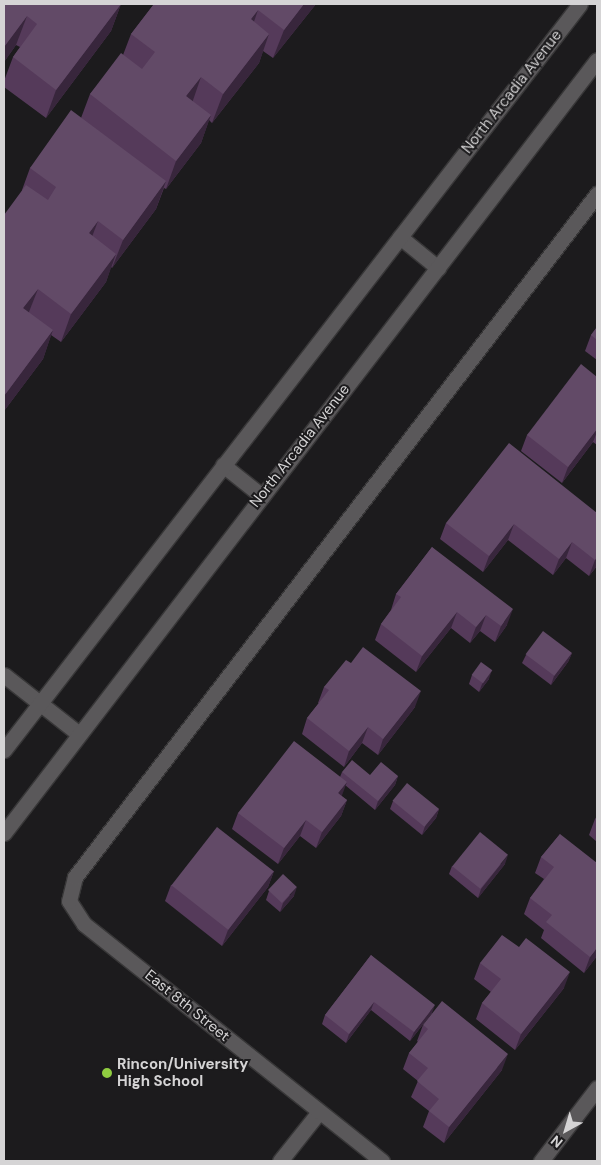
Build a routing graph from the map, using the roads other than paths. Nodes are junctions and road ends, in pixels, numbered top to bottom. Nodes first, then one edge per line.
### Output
1 (580, 4) edge
2 (597, 60) edge
3 (597, 194) edge
4 (400, 237) junction
5 (438, 268) junction
6 (223, 466) junction
7 (262, 496) junction
8 (4, 675) edge
9 (39, 704) junction
10 (79, 734) junction
11 (4, 750) edge
12 (4, 833) edge
13 (597, 1088) edge
14 (319, 1112) junction
15 (280, 1161) edge
16 (382, 1161) edge
17 (541, 1161) edge

1 - 4 street, North Arcadia Avenue
2 - 5 street, North Arcadia Avenue
3 - 14 street, East 8th Street
4 - 5 street
4 - 6 street, North Arcadia Avenue
5 - 7 street, North Arcadia Avenue
6 - 7 street
6 - 9 street, North Arcadia Avenue
7 - 10 street, North Arcadia Avenue
8 - 9 street
9 - 10 street
9 - 11 street, North Arcadia Avenue
10 - 12 street, North Arcadia Avenue
13 - 17 street
14 - 15 street
14 - 16 street, East 8th Street

